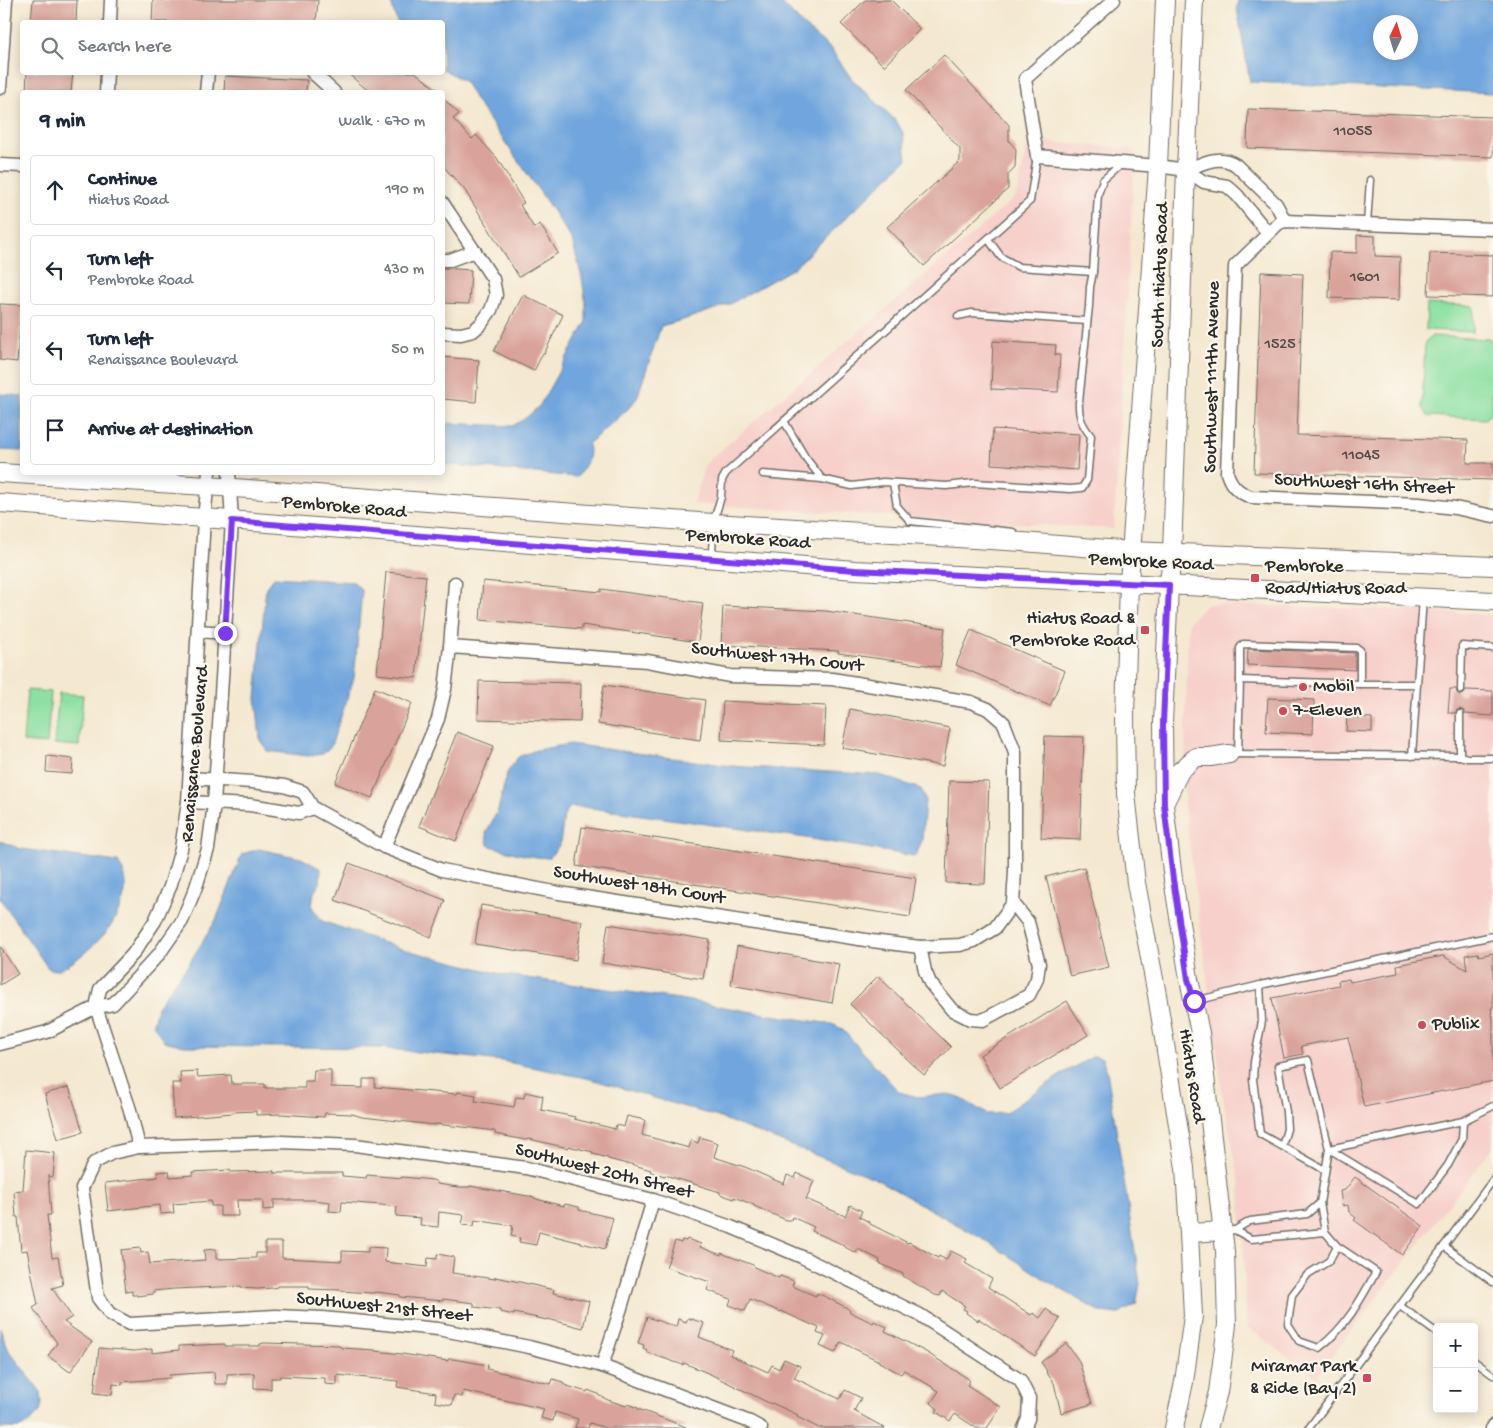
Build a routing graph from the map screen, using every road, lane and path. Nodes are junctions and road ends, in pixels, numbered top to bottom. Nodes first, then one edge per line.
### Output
1 (6, 0) edge
2 (111, 0) edge
3 (1114, 0) edge
4 (1165, 0) edge
5 (1194, 0) edge
6 (110, 20) edge
7 (1, 41) edge
8 (107, 75) edge
9 (208, 75) edge
10 (315, 75) edge
11 (0, 88) edge
12 (106, 90) edge
13 (206, 90) edge
14 (332, 90) edge
15 (1037, 156) junction
16 (1122, 163) junction
17 (0, 165) edge
18 (20, 166) edge
19 (1158, 166) junction
20 (1186, 170) junction
21 (1370, 180) dead end
22 (445, 206) edge
23 (1282, 222) junction
24 (1367, 224) junction
25 (1493, 229) edge
26 (1268, 233) junction
27 (988, 239) junction
28 (475, 250) junction
29 (445, 260) edge
30 (1093, 272) junction
31 (958, 316) dead end
32 (1087, 321) junction
33 (445, 332) edge
34 (784, 421) junction
35 (0, 473) edge
36 (20, 474) edge
37 (762, 474) dead end
38 (69, 475) edge
39 (208, 479) edge
40 (822, 479) junction
41 (229, 480) edge
42 (893, 483) junction
43 (1235, 488) joint
44 (0, 503) edge
45 (1493, 516) edge
46 (204, 518) junction
47 (232, 521) junction
48 (713, 523) junction
49 (1023, 542) junction
50 (1131, 551) junction
51 (1172, 552) junction
52 (712, 559) junction
53 (1493, 566) edge
54 (454, 583) dead end
55 (1129, 583) junction
56 (1169, 585) junction
57 (1423, 597) junction
58 (1493, 601) edge
59 (198, 631) junction
60 (225, 633) junction
61 (450, 647) junction
62 (1493, 648) edge
63 (1240, 680) junction
64 (1360, 684) junction
65 (1417, 684) junction
66 (1461, 690) dead end
67 (1460, 714) dead end
68 (1234, 754) junction
69 (1412, 756) junction
70 (1460, 756) junction
71 (1493, 758) edge
72 (190, 778) junction
73 (215, 780) junction
74 (188, 802) junction
75 (214, 804) junction
76 (1164, 805) junction
77 (314, 808) junction
78 (384, 847) junction
79 (1013, 903) junction
80 (1493, 936) edge
81 (920, 947) junction
82 (1260, 984) junction
83 (1194, 1001) junction
84 (96, 1007) junction
85 (0, 1044) edge
86 (1493, 1106) edge
87 (1463, 1121) junction
88 (1282, 1146) junction
89 (139, 1147) junction
90 (1329, 1149) junction
91 (1325, 1170) junction
92 (1493, 1180) edge
93 (652, 1200) junction
94 (1320, 1203) junction
95 (1229, 1230) junction
96 (1325, 1232) junction
97 (1189, 1234) junction
98 (1336, 1246) junction
99 (1444, 1246) junction
100 (1493, 1282) edge
101 (1400, 1306) junction
102 (110, 1314) joint
103 (1433, 1330) edge
104 (1478, 1364) edge
105 (602, 1366) junction
106 (1493, 1375) edge
107 (1493, 1422) edge
108 (761, 1428) edge
109 (1024, 1428) edge
110 (1174, 1428) edge
111 (1208, 1428) edge
112 (1309, 1428) edge
113 (1489, 1428) edge

1 - 7 street
2 - 6 street
3 - 15 street
4 - 19 main road, South Hiatus Road
5 - 20 main road, South Hiatus Road
7 - 11 street
8 - 12 street
9 - 13 street
10 - 14 street
15 - 16 street
15 - 27 lane
16 - 19 street
16 - 30 lane
17 - 18 street
19 - 20 street
19 - 50 main road, South Hiatus Road
20 - 23 street
20 - 26 street
20 - 51 main road, South Hiatus Road
21 - 24 lane
22 - 28 street
23 - 24 street
23 - 26 street, Southwest 111th Avenue
24 - 25 street
26 - 43 street, Southwest 111th Avenue
27 - 30 lane
27 - 34 lane
28 - 29 street
28 - 33 street
30 - 32 lane
31 - 32 lane
32 - 42 lane
34 - 40 lane
34 - 48 lane
35 - 36 main road, Pembroke Road
37 - 40 lane
38 - 39 main road, Pembroke Road
39 - 41 main road, Pembroke Road
39 - 46 street, Renaissance Boulevard
40 - 42 lane
41 - 47 street, Renaissance Boulevard
41 - 48 main road, Pembroke Road
42 - 49 lane
43 - 45 street, Southwest 16th Street
44 - 46 main road, Pembroke Road
46 - 47 main road, Pembroke Road
46 - 59 street, Renaissance Boulevard
47 - 52 main road, Pembroke Road
47 - 60 street, Renaissance Boulevard
48 - 49 main road, Pembroke Road
48 - 52 lane
49 - 50 main road, Pembroke Road
50 - 51 main road, Pembroke Road
50 - 55 main road, Hiatus Road
51 - 53 main road, Pembroke Road
51 - 56 main road, Hiatus Road
52 - 55 main road, Pembroke Road
54 - 61 street
55 - 56 main road, Pembroke Road
55 - 97 main road, Hiatus Road
56 - 57 main road, Pembroke Road
56 - 76 main road, Hiatus Road
57 - 58 main road, Pembroke Road
57 - 65 lane
59 - 60 street
59 - 72 street, Renaissance Boulevard
60 - 73 street, Renaissance Boulevard
61 - 78 street
61 - 79 street, Southwest 17th Court
62 - 66 lane
63 - 64 lane
63 - 64 lane
63 - 68 lane
64 - 65 lane
65 - 69 lane
67 - 70 lane
68 - 69 lane
68 - 76 main road
69 - 70 lane
70 - 71 lane
72 - 73 street, Southwest 18th Court
72 - 74 street, Renaissance Boulevard
73 - 75 street, Renaissance Boulevard
73 - 77 street, Southwest 18th Court
74 - 75 street
74 - 84 street, Renaissance Boulevard
75 - 77 street
75 - 84 street, Renaissance Boulevard
76 - 83 main road, Hiatus Road
77 - 78 street, Southwest 18th Court
78 - 81 street, Southwest 18th Court
79 - 81 street, Southwest 18th Court
79 - 81 street
80 - 82 lane
82 - 83 lane
82 - 88 lane
83 - 95 main road, Hiatus Road
84 - 85 street, Renaissance Boulevard
84 - 89 street
86 - 87 lane
87 - 90 lane
87 - 90 lane
88 - 90 lane
88 - 91 lane
89 - 93 street, Southwest 20th Street
89 - 102 street, Southwest 20th Street
90 - 91 lane
91 - 94 lane
92 - 99 lane
93 - 105 street
93 - 109 street, Southwest 20th Street
94 - 95 lane
94 - 96 lane
95 - 96 lane
95 - 97 main road
95 - 111 main road, Hiatus Road
96 - 98 lane
97 - 110 main road, Hiatus Road
98 - 98 lane
99 - 100 lane
99 - 101 lane
101 - 103 lane
101 - 112 lane
102 - 105 street, Southwest 21st Street
104 - 106 lane
105 - 108 street, Southwest 21st Street
107 - 113 lane

